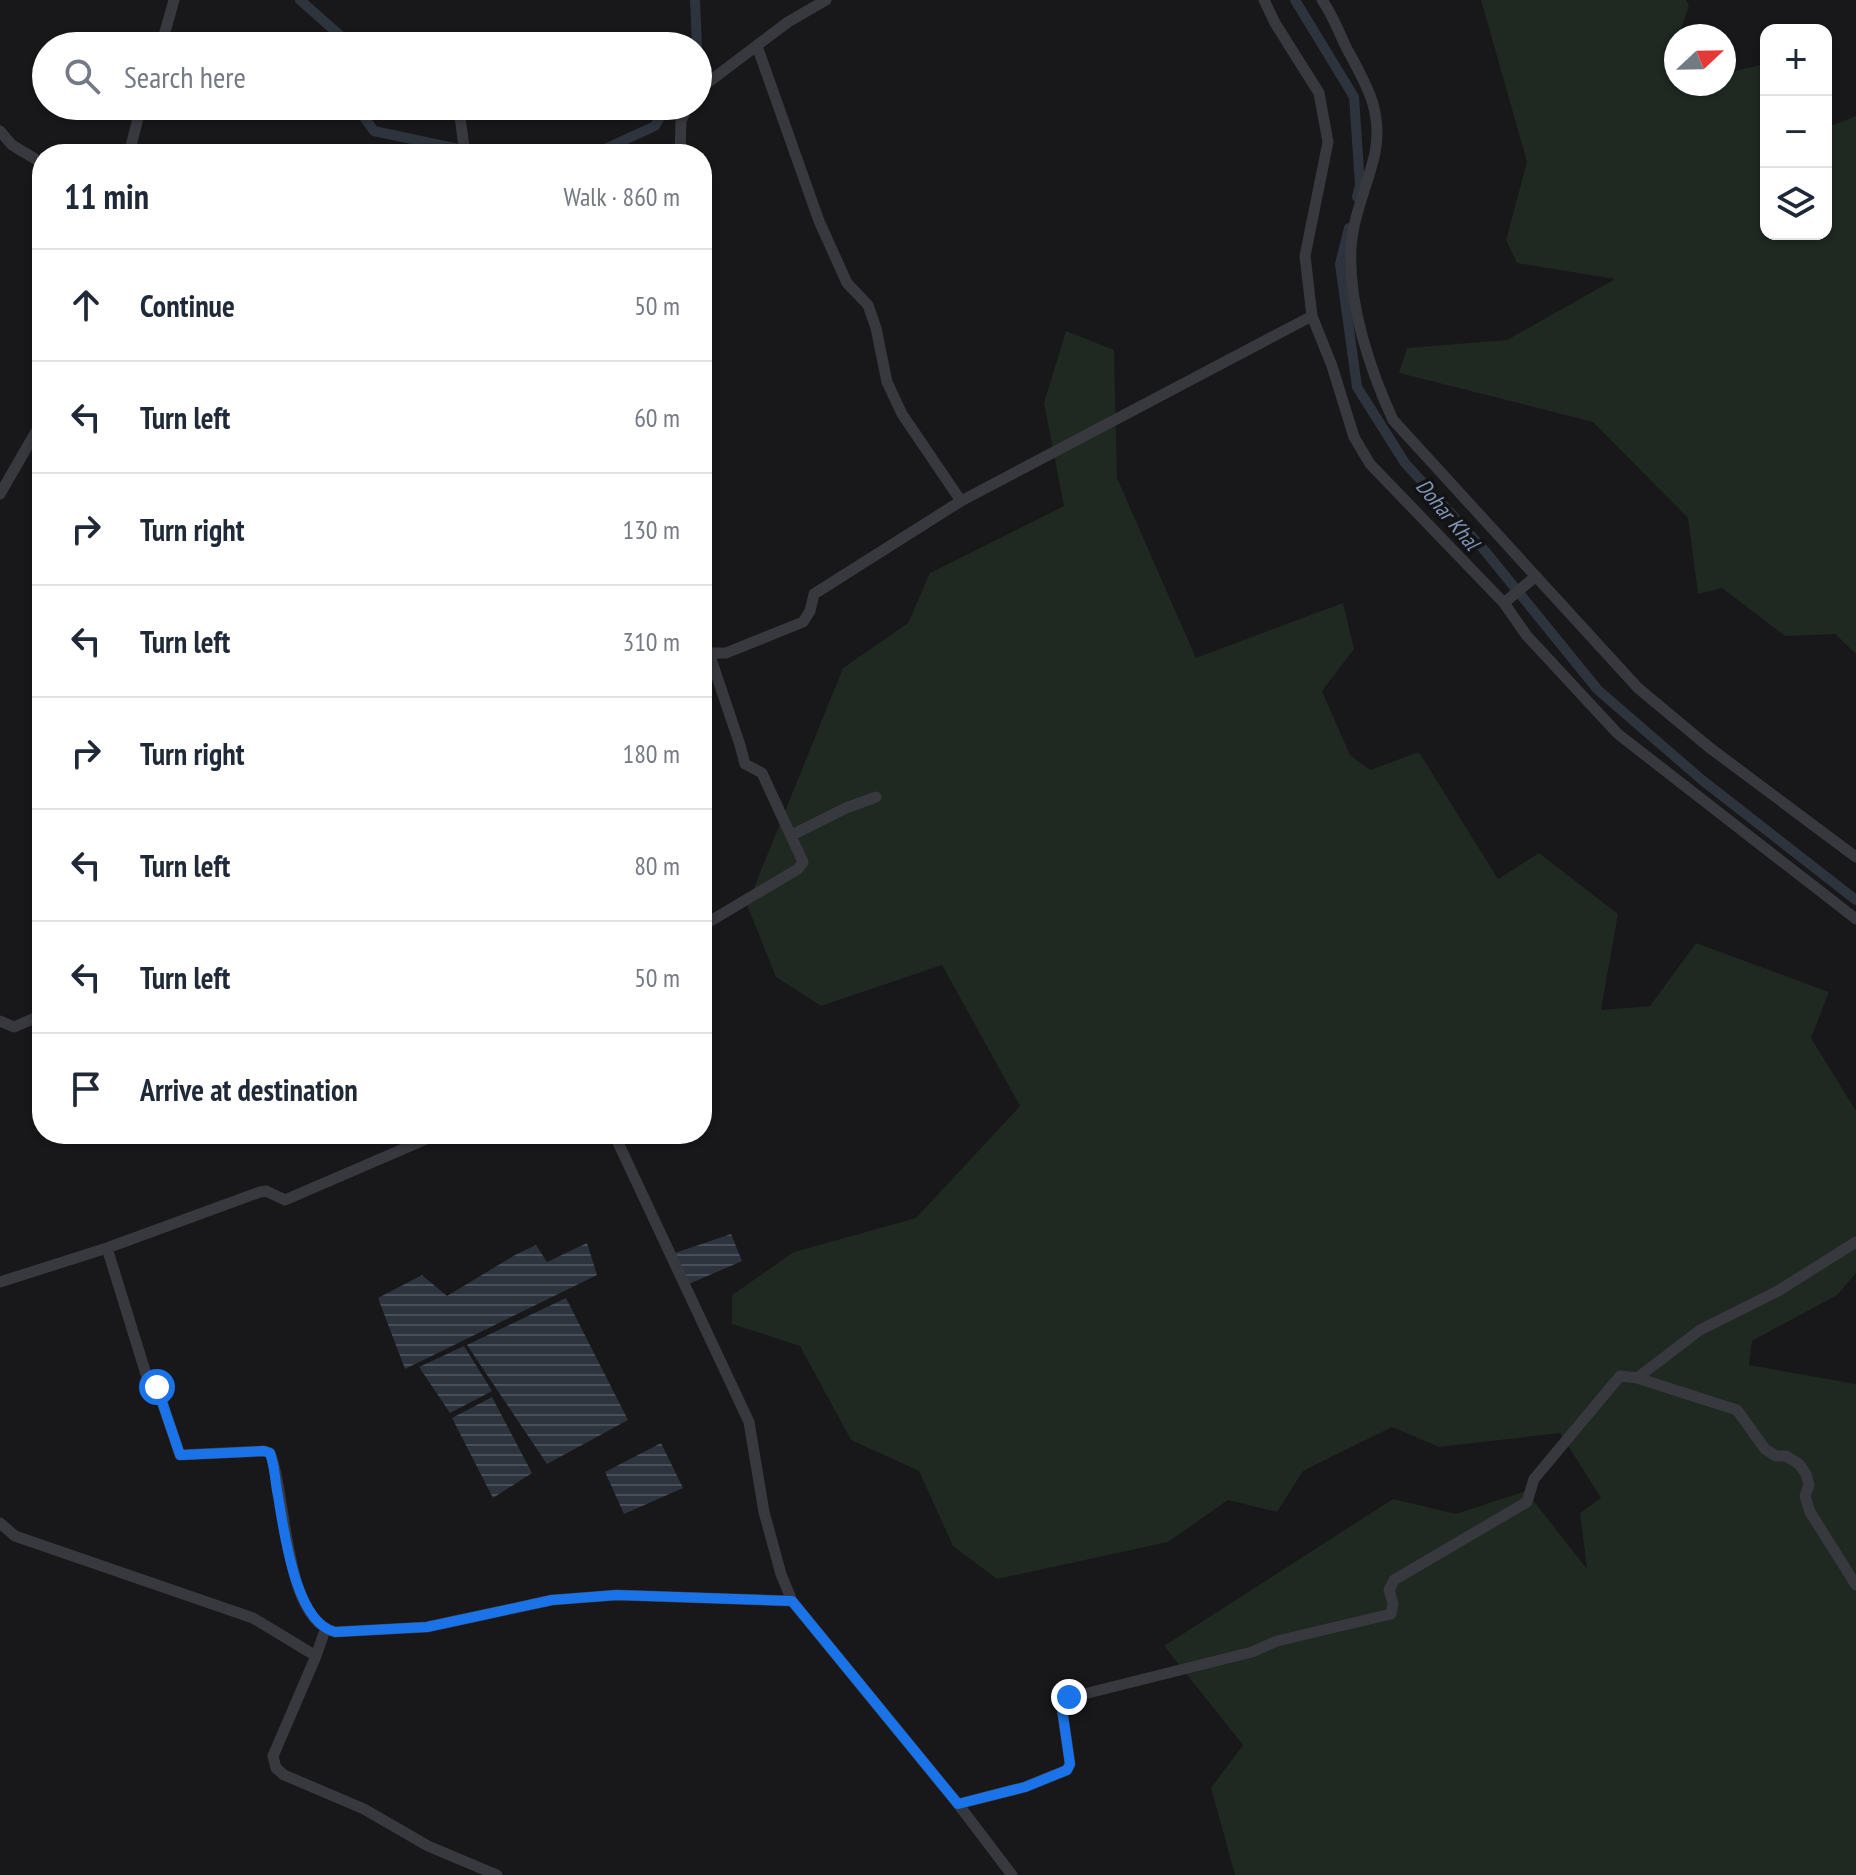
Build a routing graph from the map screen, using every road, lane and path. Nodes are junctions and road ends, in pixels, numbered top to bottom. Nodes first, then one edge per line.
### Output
1 (174, 0) edge
2 (826, 0) edge
3 (1264, 0) edge
4 (1322, 0) edge
5 (165, 32) edge
6 (757, 46) junction
7 (712, 80) edge
8 (138, 120) edge
9 (460, 120) edge
10 (681, 120) edge
11 (0, 131) edge
12 (132, 144) edge
13 (463, 144) edge
14 (680, 144) edge
15 (32, 157) edge
16 (1312, 316) junction
17 (32, 438) edge
18 (0, 494) edge
19 (961, 501) junction
20 (1531, 580) junction
21 (1506, 601) junction
22 (712, 650) edge
23 (712, 667) edge
24 (876, 797) dead end
25 (792, 835) junction
26 (1856, 857) edge
27 (1856, 919) edge
28 (712, 920) edge
29 (32, 1019) edge
30 (0, 1021) edge
31 (415, 1144) edge
32 (619, 1144) edge
33 (1856, 1242) edge
34 (107, 1248) junction
35 (0, 1282) edge
36 (1637, 1378) junction
37 (0, 1523) edge
38 (1856, 1585) edge
39 (792, 1601) junction
40 (325, 1630) junction
41 (316, 1656) junction
42 (958, 1804) junction
43 (497, 1875) edge
44 (1012, 1875) edge

1 - 5 street
2 - 6 street
3 - 16 street
4 - 20 street
6 - 7 street
6 - 19 street
8 - 12 street
9 - 13 street
10 - 14 street
11 - 15 street
16 - 19 street
16 - 21 street
17 - 18 street
19 - 22 street
20 - 21 street
20 - 26 street
21 - 27 street
23 - 25 street
24 - 25 street
25 - 28 street
29 - 30 street
31 - 34 street
32 - 39 street
33 - 36 street
34 - 35 street
34 - 40 street
36 - 38 street
36 - 42 street
37 - 41 street
39 - 40 street
39 - 42 street
40 - 41 street
41 - 43 street
42 - 44 street

